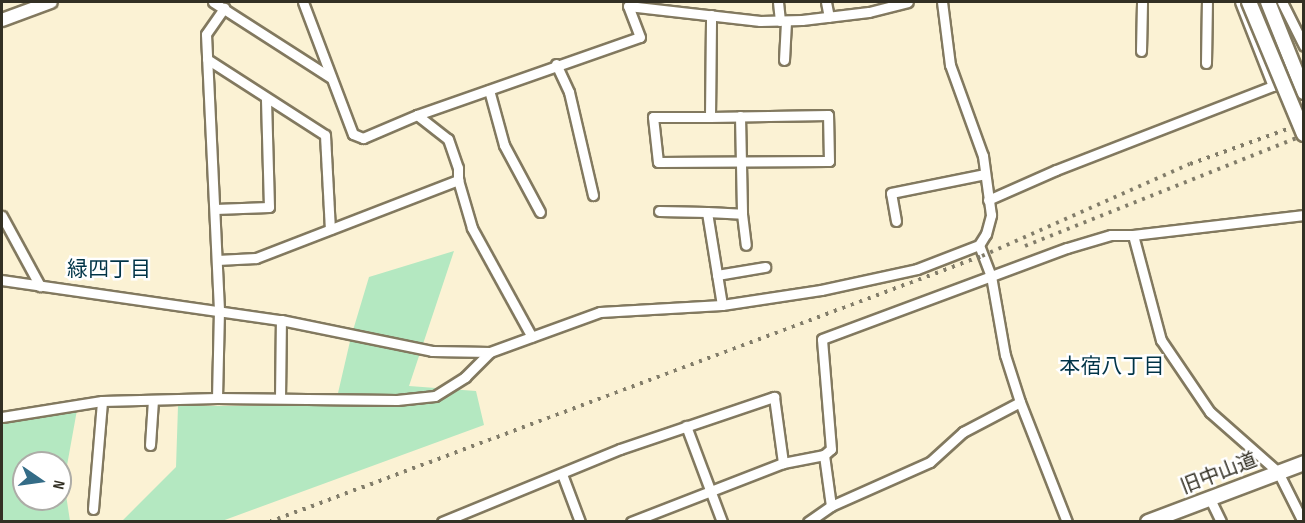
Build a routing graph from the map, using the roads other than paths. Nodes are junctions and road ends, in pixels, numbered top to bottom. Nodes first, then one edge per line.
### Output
1 (51, 2) edge
2 (213, 2) edge
3 (303, 2) edge
4 (692, 2) edge
5 (778, 2) edge
6 (826, 2) edge
7 (908, 2) edge
8 (942, 2) edge
9 (1142, 2) edge
10 (1207, 2) edge
11 (1240, 2) edge
12 (1249, 2) edge
13 (1268, 2) edge
14 (1282, 2) edge
15 (647, 5) edge
16 (224, 8) junction
17 (696, 14) junction
18 (711, 15) junction
19 (829, 17) junction
20 (2, 20) edge
21 (783, 21) junction
22 (1304, 46) edge
23 (1141, 51) dead end
24 (207, 59) junction
25 (784, 60) dead end
26 (1206, 63) dead end
27 (556, 64) junction
28 (330, 77) junction
29 (489, 90) junction
30 (1304, 92) edge
31 (266, 98) junction
32 (417, 115) junction
33 (740, 116) junction
34 (710, 117) junction
35 (1304, 134) edge
36 (740, 162) junction
37 (985, 174) junction
38 (458, 180) junction
39 (593, 195) dead end
40 (988, 200) junction
41 (215, 209) junction
42 (659, 211) dead end
43 (540, 212) dead end
44 (707, 212) junction
45 (742, 214) junction
46 (1304, 215) edge
47 (2, 216) edge
48 (896, 221) dead end
49 (330, 229) junction
50 (1134, 235) junction
51 (746, 245) dead end
52 (979, 245) junction
53 (217, 260) junction
54 (765, 267) dead end
55 (717, 275) junction
56 (991, 276) junction
57 (2, 280) edge
58 (40, 286) junction
59 (722, 305) junction
60 (219, 310) junction
61 (281, 321) junction
62 (532, 337) junction
63 (490, 352) junction
64 (218, 398) junction
65 (280, 399) junction
66 (153, 400) junction
67 (102, 401) junction
68 (1020, 402) junction
69 (2, 417) edge
70 (686, 426) junction
71 (150, 445) dead end
72 (824, 454) junction
73 (783, 463) junction
74 (1304, 463) edge
75 (1278, 472) junction
76 (562, 474) junction
77 (710, 491) junction
78 (1210, 499) junction
79 (831, 506) junction
80 (93, 509) dead end
81 (442, 522) edge
82 (580, 522) edge
83 (631, 522) edge
84 (722, 522) edge
85 (808, 522) edge
86 (1067, 522) edge
87 (1148, 522) edge
88 (1221, 522) edge
89 (1303, 522) edge

1 - 20 street
2 - 16 street
3 - 28 street
4 - 17 street
5 - 21 street
6 - 19 street
7 - 19 street
8 - 37 street
9 - 23 street
10 - 26 street
11 - 40 street
12 - 35 main road, bridge
13 - 30 main road
14 - 22 street
15 - 17 street
15 - 27 street
16 - 24 street
16 - 28 street
17 - 18 street
18 - 21 street
18 - 34 street
19 - 21 street
21 - 25 street
24 - 31 street
24 - 41 street
27 - 29 street
27 - 39 street
28 - 32 street
29 - 32 street
29 - 43 street
31 - 41 street
31 - 49 street
32 - 38 street
33 - 34 street
33 - 36 street
33 - 36 street
34 - 36 street
36 - 45 street
37 - 40 street
37 - 48 street
38 - 49 street
38 - 62 street
40 - 52 street
41 - 53 street
42 - 44 street
44 - 45 street
44 - 55 street
45 - 51 street
46 - 50 street
47 - 58 street
49 - 53 street
50 - 56 street
50 - 75 street
52 - 56 street
52 - 59 street
53 - 60 street
54 - 55 street
55 - 59 street
56 - 68 street
56 - 72 street
57 - 58 street
58 - 60 street
59 - 62 street
60 - 61 street
60 - 64 street
61 - 63 street
61 - 65 street
62 - 63 street
63 - 65 street
64 - 65 street
64 - 66 street
66 - 67 street
66 - 71 street
67 - 69 street
67 - 80 street
68 - 79 street
68 - 86 street
70 - 73 street
70 - 76 street
70 - 77 street
72 - 73 street
72 - 79 street
73 - 77 street
74 - 75 main road, 旧中山道
75 - 78 main road, 旧中山道
75 - 89 street
76 - 81 street
76 - 82 street
77 - 83 street
77 - 84 street
78 - 87 main road, 旧中山道
78 - 88 street
79 - 85 street

